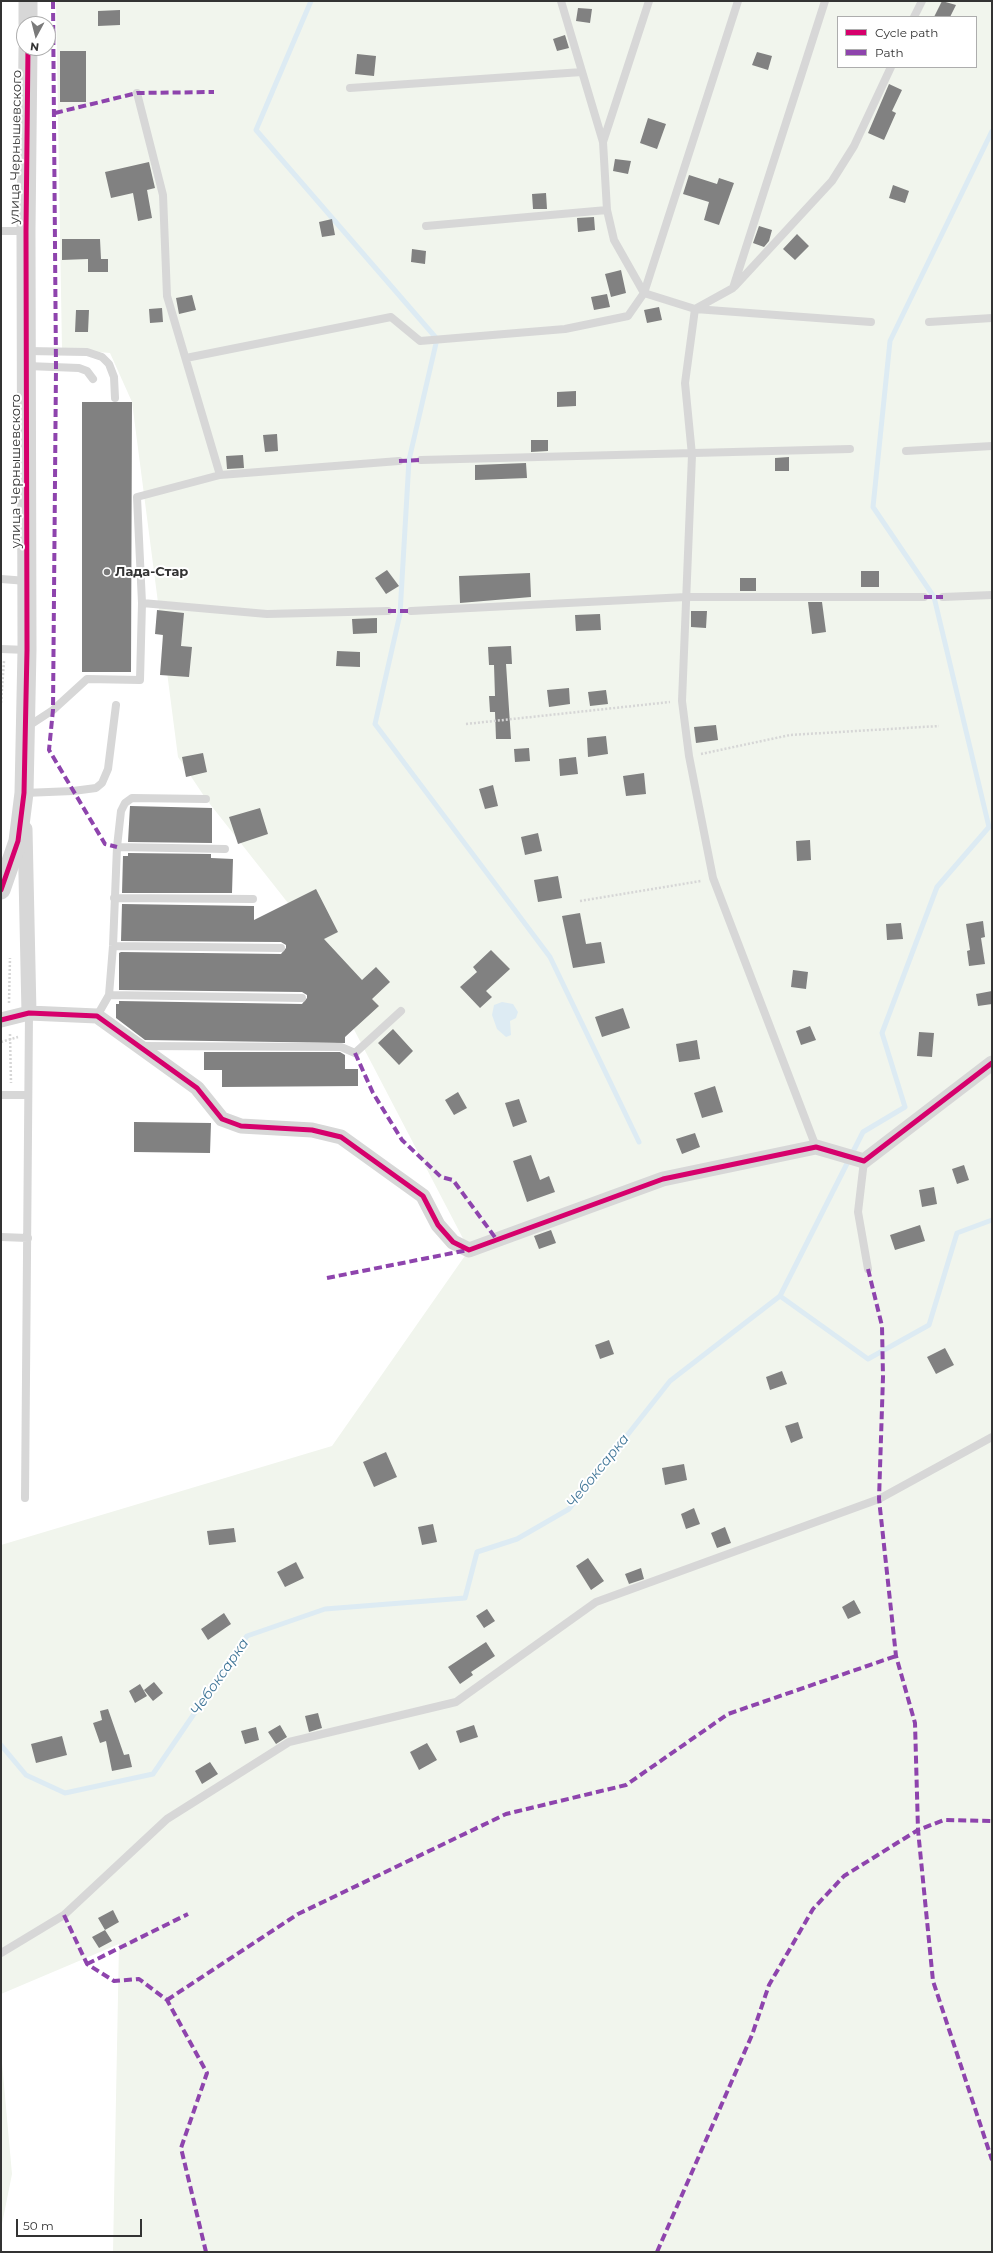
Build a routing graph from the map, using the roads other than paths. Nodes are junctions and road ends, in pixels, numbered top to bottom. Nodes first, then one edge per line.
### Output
1 (28, 1) edge
2 (649, 1) edge
3 (738, 1) edge
4 (825, 1) edge
5 (922, 1) edge
6 (561, 2) edge
7 (28, 16) edge
8 (914, 16) edge
9 (28, 56) edge
10 (891, 68) edge
11 (582, 72) junction
12 (350, 88) dead end
13 (136, 93) dead end
14 (603, 142) junction
15 (607, 210) junction
16 (426, 226) dead end
17 (1, 231) edge
18 (26, 231) junction
19 (733, 288) junction
20 (644, 293) junction
21 (695, 309) junction
22 (992, 318) edge
23 (871, 322) dead end
24 (929, 322) dead end
25 (186, 358) junction
26 (27, 359) junction
27 (93, 379) dead end
28 (116, 398) dead end
29 (992, 446) edge
30 (850, 449) dead end
31 (906, 451) dead end
32 (692, 454) junction
33 (421, 460) dead end
34 (399, 461) dead end
35 (220, 475) junction
36 (1, 579) edge
37 (27, 580) junction
38 (992, 594) edge
39 (686, 597) junction
40 (924, 597) dead end
41 (943, 597) dead end
42 (142, 603) junction
43 (388, 611) dead end
44 (411, 611) dead end
45 (27, 650) junction
46 (2, 652) edge
47 (116, 705) dead end
48 (26, 728) junction
49 (24, 798) junction
50 (206, 799) dead end
51 (117, 847) junction
52 (225, 849) dead end
53 (1, 890) edge
54 (114, 898) junction
55 (253, 899) dead end
56 (113, 946) junction
57 (281, 948) dead end
58 (109, 995) junction
59 (302, 998) dead end
60 (401, 1011) dead end
61 (29, 1012) junction
62 (97, 1016) junction
63 (5, 1019) edge
64 (138, 1046) junction
65 (992, 1063) edge
66 (27, 1095) junction
67 (1, 1096) edge
68 (816, 1147) junction
69 (864, 1161) junction
70 (1, 1237) edge
71 (28, 1238) junction
72 (868, 1269) dead end
73 (992, 1436) edge
74 (25, 1498) dead end
75 (1, 1953) edge

1 - 7 street
2 - 14 lane
3 - 20 lane
4 - 19 lane
5 - 8 lane
6 - 11 lane
9 - 18 street, улица Чернышевского
10 - 19 lane
11 - 12 lane
11 - 14 lane
13 - 25 lane
14 - 15 lane
15 - 16 lane
15 - 20 lane
17 - 18 lane
18 - 26 street, улица Чернышевского
19 - 21 lane
20 - 21 lane
20 - 25 lane
21 - 23 lane
21 - 32 lane
22 - 24 lane
25 - 35 lane
26 - 27 lane
26 - 28 lane
26 - 37 street, улица Чернышевского
29 - 31 lane
30 - 32 lane
32 - 33 lane
32 - 39 lane
34 - 35 lane
35 - 42 lane
36 - 37 lane
37 - 45 street, улица Чернышевского
38 - 41 lane
39 - 40 lane
39 - 44 lane
39 - 68 lane
42 - 43 lane
42 - 48 lane
45 - 46 lane
45 - 48 street, улица Чернышевского
47 - 49 lane
48 - 49 street, улица Чернышевского
49 - 53 street, улица Чернышевского
49 - 61 street
50 - 51 lane
51 - 52 lane
51 - 54 lane
54 - 55 lane
54 - 56 lane
56 - 57 lane
56 - 58 lane
58 - 59 lane
58 - 62 lane
60 - 64 lane
61 - 62 street
61 - 63 street
61 - 66 lane
62 - 64 street
64 - 68 street
65 - 69 street
66 - 67 lane
66 - 71 lane
68 - 69 street
69 - 72 lane
70 - 71 lane
71 - 74 lane
73 - 75 lane

